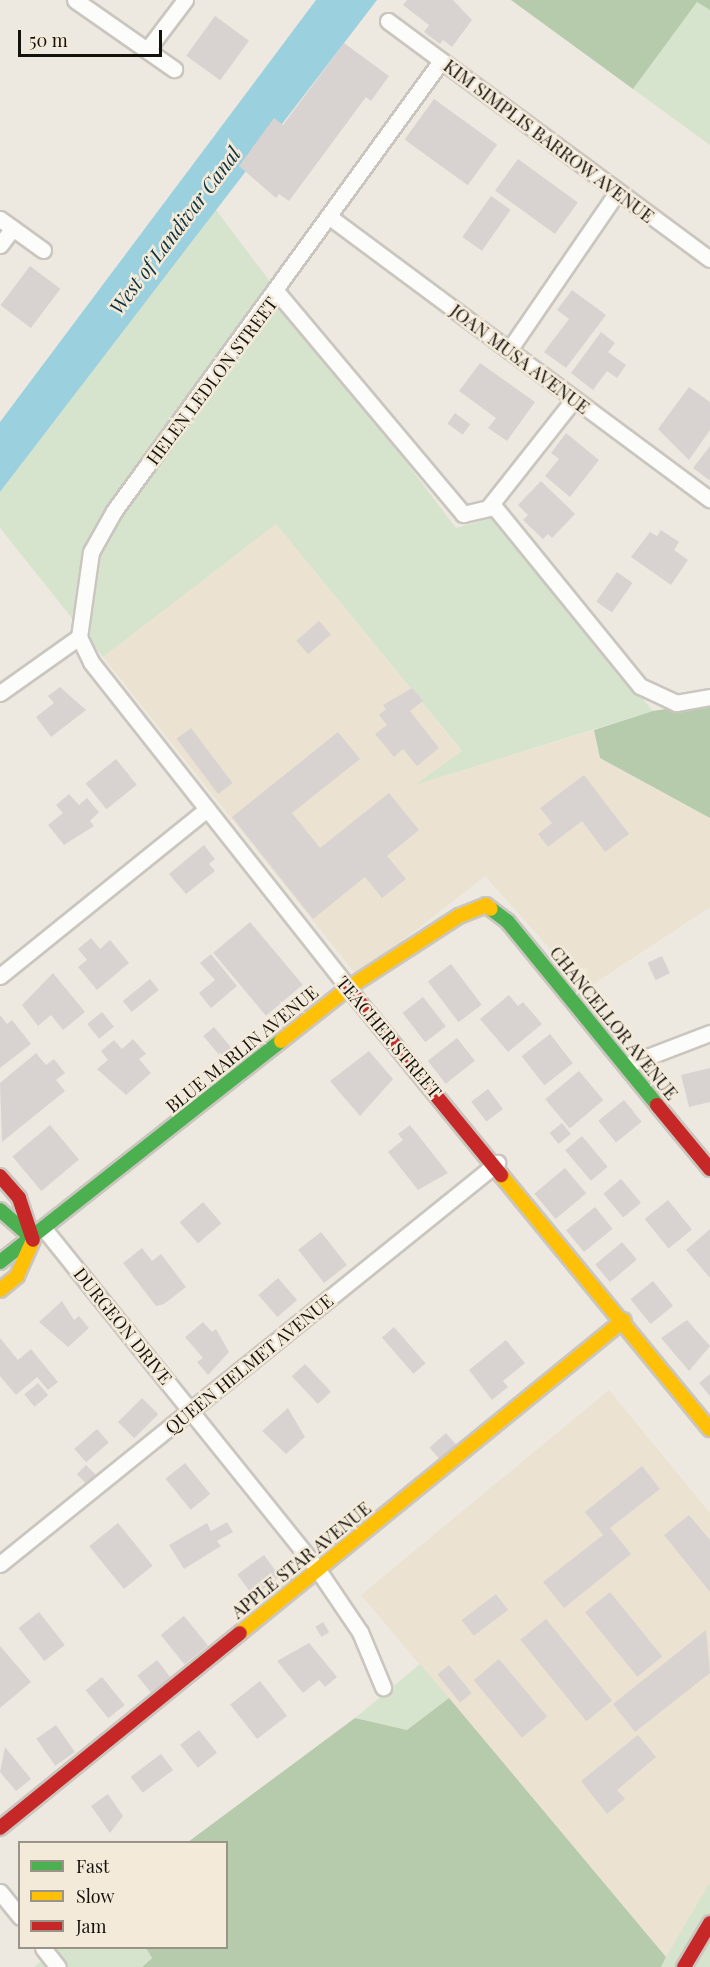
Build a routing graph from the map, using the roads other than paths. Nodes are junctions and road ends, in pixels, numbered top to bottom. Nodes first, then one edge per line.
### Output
1 (75, 0) edge
2 (184, 0) edge
3 (388, 21) dead end
4 (147, 50) junction
5 (441, 61) junction
6 (174, 69) dead end
7 (617, 192) junction
8 (331, 218) junction
9 (0, 219) edge
10 (13, 228) junction
11 (0, 245) edge
12 (44, 249) dead end
13 (710, 259) edge
14 (277, 292) junction
15 (509, 350) junction
16 (574, 399) junction
17 (710, 499) edge
18 (492, 504) junction
19 (79, 637) junction
20 (0, 693) edge
21 (710, 697) edge
22 (207, 809) junction
23 (486, 905) joint
24 (0, 976) edge
25 (348, 988) junction
26 (710, 1034) edge
27 (626, 1065) junction
28 (496, 1163) junction
29 (710, 1169) edge
30 (0, 1176) edge
31 (1, 1211) edge
32 (39, 1235) junction
33 (0, 1262) edge
34 (0, 1290) edge
35 (624, 1320) junction
36 (192, 1411) junction
37 (710, 1429) edge
38 (0, 1564) edge
39 (318, 1570) junction
40 (383, 1687) dead end
41 (0, 1828) edge
42 (0, 1892) edge
43 (18, 1914) edge
44 (710, 1923) edge
45 (44, 1949) edge
46 (58, 1967) edge
47 (684, 1967) edge

1 - 4 street
2 - 4 street
3 - 5 street, KIM SIMPLIS BARROW AVENUE
4 - 6 street
5 - 7 street, KIM SIMPLIS BARROW AVENUE
5 - 8 street, HELEN LEDLON STREET
7 - 13 street, KIM SIMPLIS BARROW AVENUE
7 - 15 street
8 - 14 street, HELEN LEDLON STREET
8 - 15 street, JOAN MUSA AVENUE
9 - 10 street
10 - 11 street
10 - 12 street
14 - 18 street
14 - 19 street, HELEN LEDLON STREET
15 - 16 street, JOAN MUSA AVENUE
16 - 17 street, JOAN MUSA AVENUE
16 - 18 street
18 - 21 street
19 - 20 street
19 - 22 street, TEACHER STREET
22 - 24 street
22 - 25 street, TEACHER STREET
23 - 25 street, BLUE MARLIN AVENUE
23 - 27 street, CHANCELLOR AVENUE
25 - 28 street, TEACHER STREET
25 - 32 street, BLUE MARLIN AVENUE
26 - 27 street
27 - 29 street, CHANCELLOR AVENUE
28 - 35 street, TEACHER STREET
28 - 36 street, QUEEN HELMET AVENUE
30 - 32 street
31 - 32 street
32 - 33 street, BLUE MARLIN AVENUE
32 - 34 street, BLUE MARLIN AVENUE
32 - 36 street, DURGEON DRIVE
35 - 37 street, TEACHER STREET
35 - 39 street, APPLE STAR AVENUE
36 - 38 street, QUEEN HELMET AVENUE
36 - 39 street, DURGEON DRIVE
39 - 40 street, DURGEON DRIVE
39 - 41 street, APPLE STAR AVENUE
42 - 43 street
44 - 47 street
45 - 46 street

